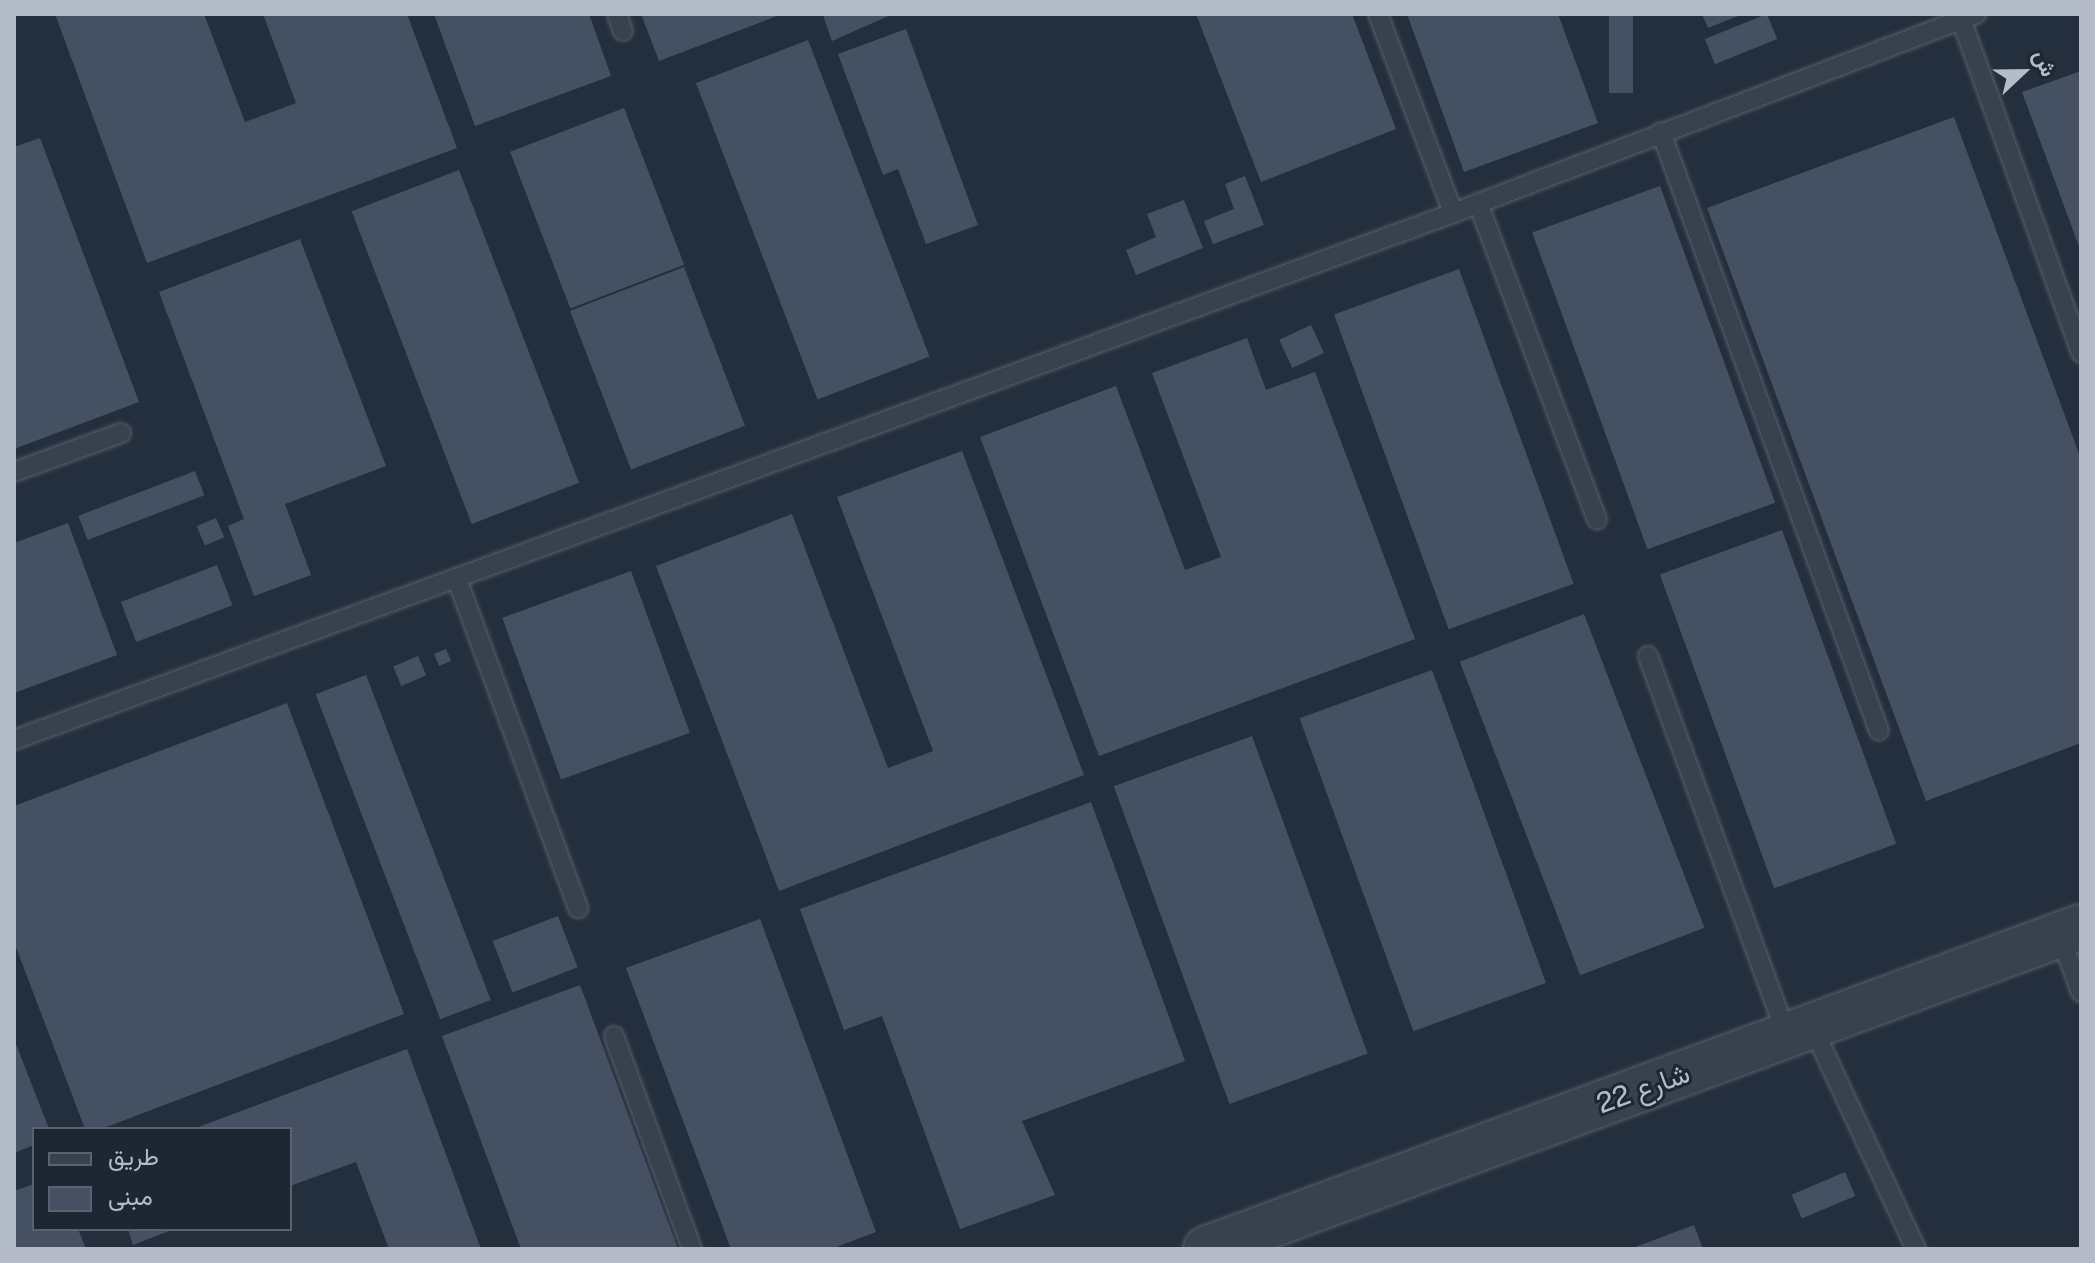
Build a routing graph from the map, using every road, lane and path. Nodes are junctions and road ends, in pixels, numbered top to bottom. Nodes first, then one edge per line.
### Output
1 (1378, 14) edge
2 (1969, 17) edge
3 (1661, 132) junction
4 (1478, 203) junction
5 (1453, 213) junction
6 (2081, 353) edge
7 (121, 433) dead end
8 (14, 472) edge
9 (1597, 519) dead end
10 (457, 579) junction
11 (1648, 656) dead end
12 (1879, 731) dead end
13 (14, 740) edge
14 (578, 908) dead end
15 (2070, 931) edge
16 (2081, 992) edge
17 (1800, 1030) junction
18 (614, 1036) dead end
19 (692, 1249) edge
20 (1206, 1249) edge
21 (1916, 1249) edge

1 - 5 lane
2 - 3 lane
2 - 6 lane
3 - 4 lane
3 - 12 lane
4 - 5 lane
4 - 9 lane
5 - 10 lane
7 - 8 lane
10 - 13 lane
10 - 14 lane
11 - 17 lane
15 - 16 lane
15 - 17 street, شارع 22
17 - 20 street, شارع 22
17 - 21 lane
18 - 19 lane

